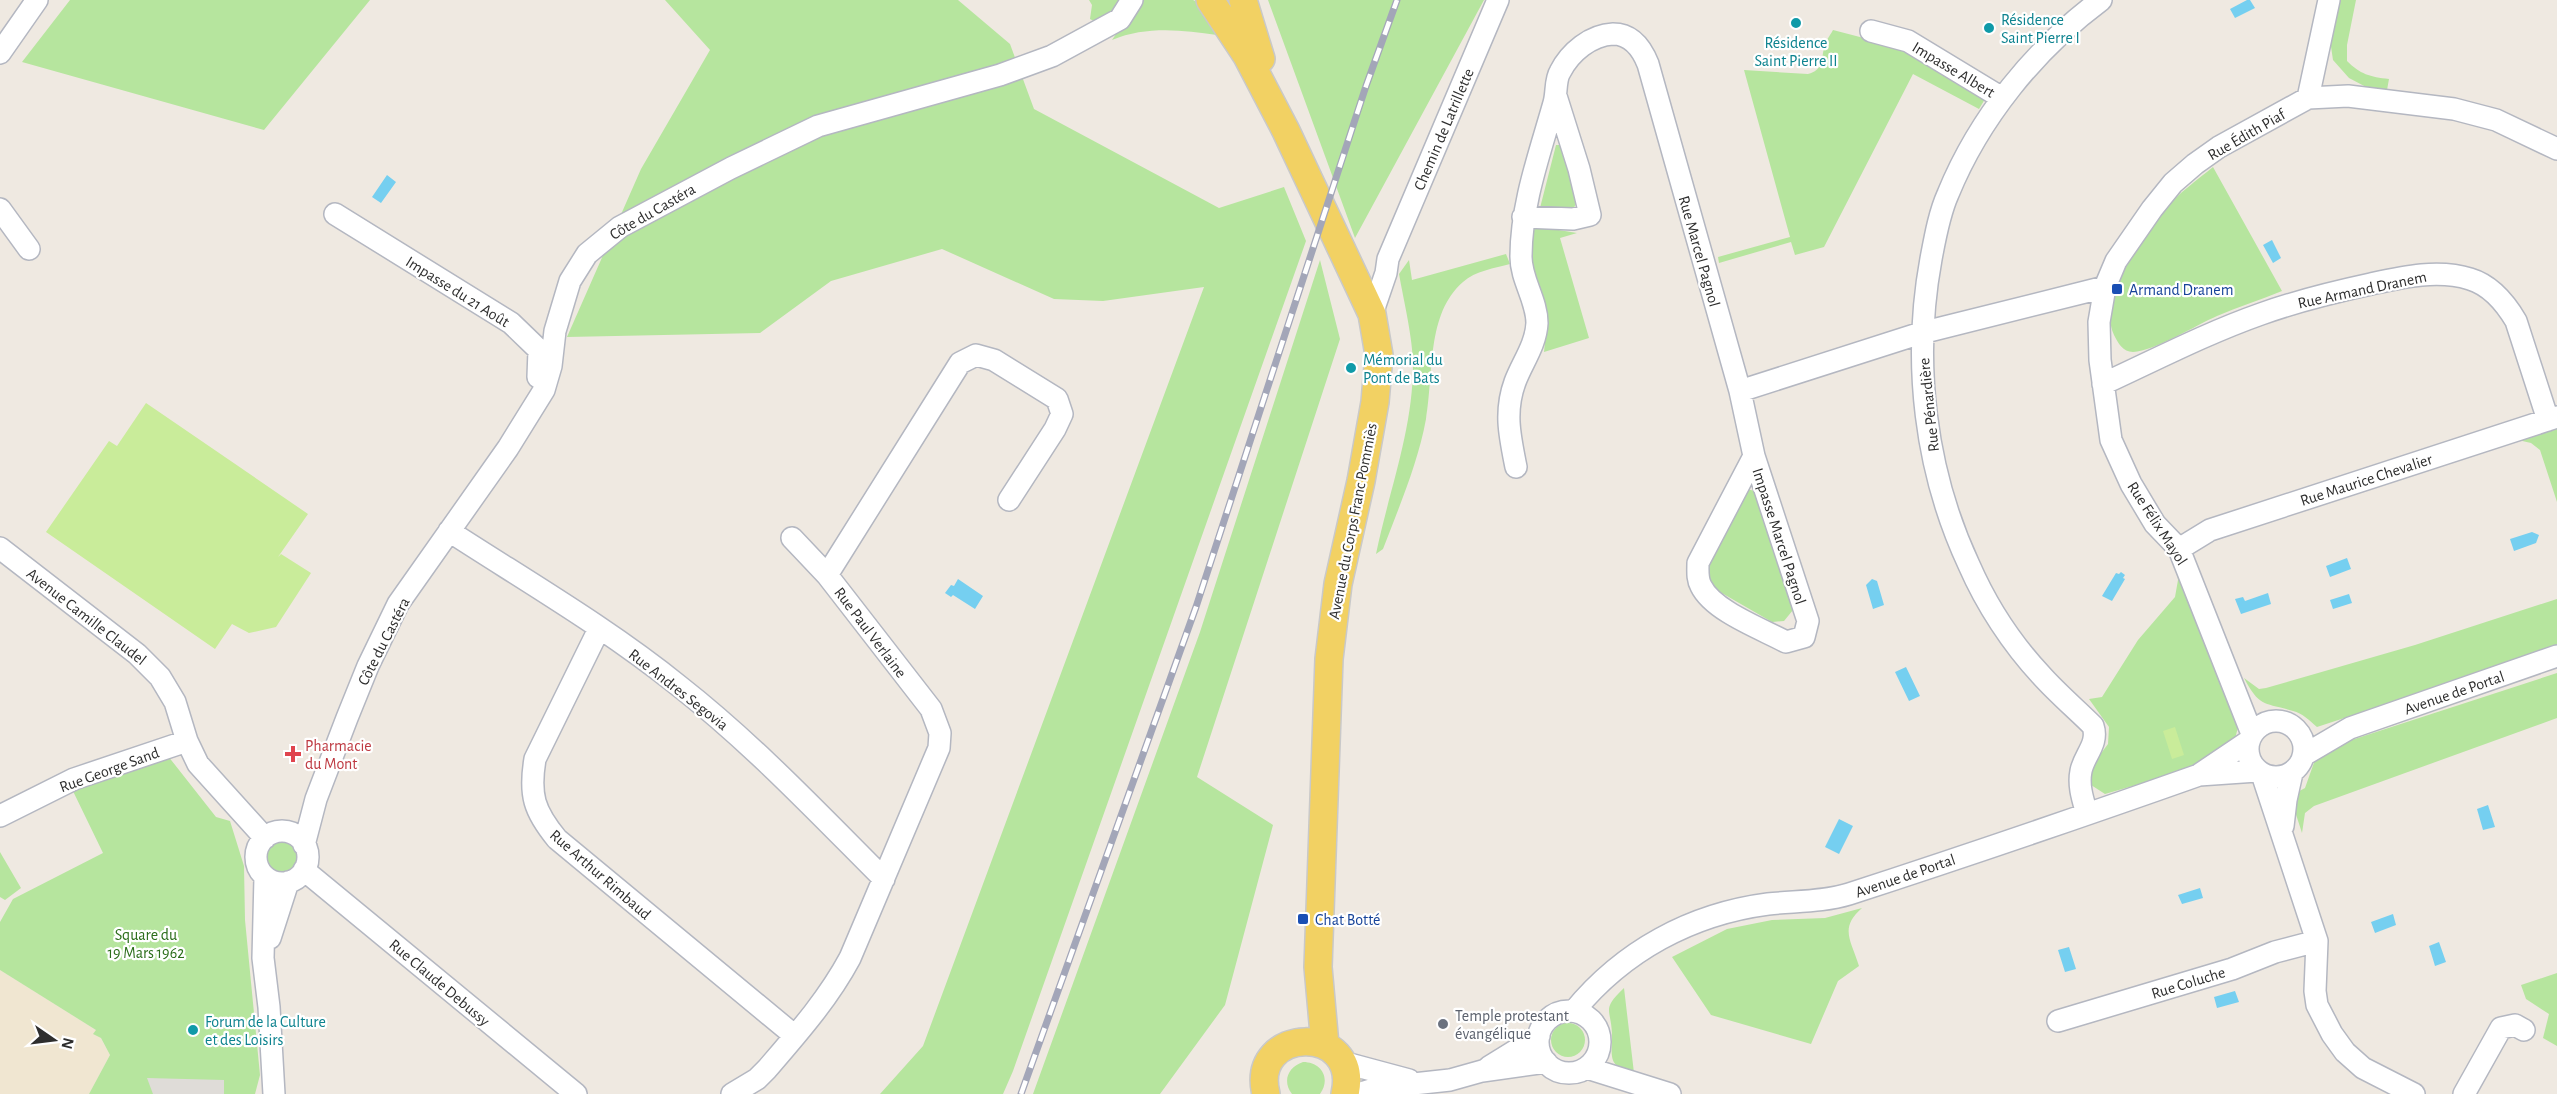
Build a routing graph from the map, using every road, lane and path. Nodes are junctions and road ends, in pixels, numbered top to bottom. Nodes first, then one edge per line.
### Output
1 (37, 0) edge
2 (1132, 0) edge
3 (1210, 0) edge
4 (1243, 0) edge
5 (1498, 0) edge
6 (2101, 0) edge
7 (2329, 0) edge
8 (1870, 30) dead end
9 (0, 53) edge
10 (1556, 96) junction
11 (2002, 98) junction
12 (2308, 98) junction
13 (1287, 131) junction
14 (2557, 149) edge
15 (0, 209) edge
16 (335, 214) dead end
17 (1523, 217) junction
18 (29, 249) dead end
19 (1388, 259) junction
20 (1350, 267) junction
21 (2105, 286) junction
22 (1372, 314) junction
23 (1921, 333) junction
24 (2103, 384) junction
25 (544, 390) junction
26 (1740, 391) junction
27 (2553, 418) edge
28 (1754, 456) junction
29 (1516, 467) dead end
30 (1009, 500) dead end
31 (449, 531) junction
32 (792, 538) dead end
33 (0, 548) edge
34 (2178, 549) junction
35 (827, 574) junction
36 (599, 629) junction
37 (2557, 656) edge
38 (2232, 684) junction
39 (2275, 721) junction
40 (2350, 728) junction
41 (2298, 731) junction
42 (2251, 737) junction
43 (187, 741) junction
44 (2298, 764) junction
45 (2260, 772) junction
46 (2199, 775) junction
47 (323, 781) junction
48 (2087, 814) junction
49 (0, 816) edge
50 (286, 832) junction
51 (2282, 833) junction
52 (265, 838) junction
53 (304, 845) junction
54 (296, 876) junction
55 (265, 877) junction
56 (884, 879) junction
57 (2317, 940) junction
58 (263, 958) junction
59 (1318, 966) junction
60 (1583, 1016) junction
61 (2058, 1021) dead end
62 (2524, 1029) dead end
63 (795, 1036) junction
64 (1539, 1036) junction
65 (1297, 1041) junction
66 (1600, 1049) junction
67 (1333, 1053) junction
68 (1546, 1062) junction
69 (1587, 1068) junction
70 (1482, 1071) junction
71 (1620, 1077) junction
72 (1418, 1083) junction
73 (274, 1092) edge
74 (576, 1094) edge
75 (732, 1094) edge
76 (1266, 1094) edge
77 (1345, 1094) edge
78 (1358, 1094) edge
79 (1670, 1094) edge
80 (2414, 1094) edge
81 (2464, 1094) edge

1 - 9 street
2 - 25 street, Côte du Castéra
3 - 13 main road, Avenue du Corps Franc Pommiès
4 - 13 main road, Avenue du Corps Franc Pommiès
5 - 19 street, Chemin de Latrillette
6 - 11 street, Rue Pénardière
7 - 12 street
8 - 11 street, Impasse Albert
10 - 17 street, Rue Marcel Pagnol
10 - 17 street
10 - 26 street, Rue Marcel Pagnol
11 - 23 street, Rue Pénardière
12 - 14 street, Rue Édith Piaf
12 - 21 street, Rue Édith Piaf
13 - 20 main road, Avenue du Corps Franc Pommiès
15 - 18 street
16 - 25 street, Impasse du 21 Août
17 - 29 street, Rue Marcel Pagnol
19 - 20 street
19 - 22 street, Chemin de Latrillette
20 - 22 main road, Avenue du Corps Franc Pommiès
21 - 23 street
21 - 24 street, Rue Félix Mayol
22 - 59 main road, Avenue du Corps Franc Pommiès
23 - 26 street
23 - 48 street, Rue Pénardière
24 - 27 street, Rue Armand Dranem
24 - 34 street, Rue Félix Mayol
25 - 31 street, Côte du Castéra
26 - 28 street, Impasse Marcel Pagnol
27 - 34 street, Rue Maurice Chevalier
28 - 28 street, Impasse Marcel Pagnol
30 - 35 street, Rue Paul Verlaine
31 - 36 street, Rue Andres Segovia
31 - 47 street, Côte du Castéra
32 - 35 street
33 - 43 street, Avenue Camille Claudel
34 - 38 street, Rue Félix Mayol
35 - 56 street, Rue Paul Verlaine
36 - 56 street, Rue Andres Segovia
36 - 63 street, Rue Arthur Rimbaud
37 - 40 street, Avenue de Portal
38 - 39 street, Rue Félix Mayol
38 - 42 street, Rue Félix Mayol
39 - 41 street
39 - 42 street
40 - 41 street, Avenue de Portal
40 - 44 street, Avenue de Portal
41 - 44 street
42 - 45 street
42 - 46 street, Avenue de Portal
43 - 49 street, Rue George Sand
43 - 52 street, Avenue Camille Claudel
44 - 45 street
44 - 51 street
45 - 46 street, Avenue de Portal
45 - 51 street
46 - 48 street, Avenue de Portal
47 - 50 street
47 - 53 street
48 - 60 street, Avenue de Portal
50 - 52 street
50 - 53 street
51 - 57 street
52 - 55 street
53 - 54 street
54 - 55 street
54 - 58 street
54 - 74 street, Rue Claude Debussy
55 - 58 street
56 - 63 street, Rue Paul Verlaine
57 - 61 street, Rue Coluche
57 - 80 street
58 - 73 street
59 - 65 main road, Avenue du Corps Franc Pommiès
59 - 67 main road, Avenue du Corps Franc Pommiès
60 - 64 street
60 - 66 street
62 - 81 street
63 - 75 street, Rue Paul Verlaine
64 - 68 street
64 - 70 street
65 - 67 main road
65 - 76 main road
66 - 69 street
66 - 71 street
67 - 72 street
67 - 77 main road, Avenue du Corps Franc Pommiès
68 - 69 street
68 - 70 street
69 - 71 street
70 - 72 street
71 - 79 street
72 - 78 street

